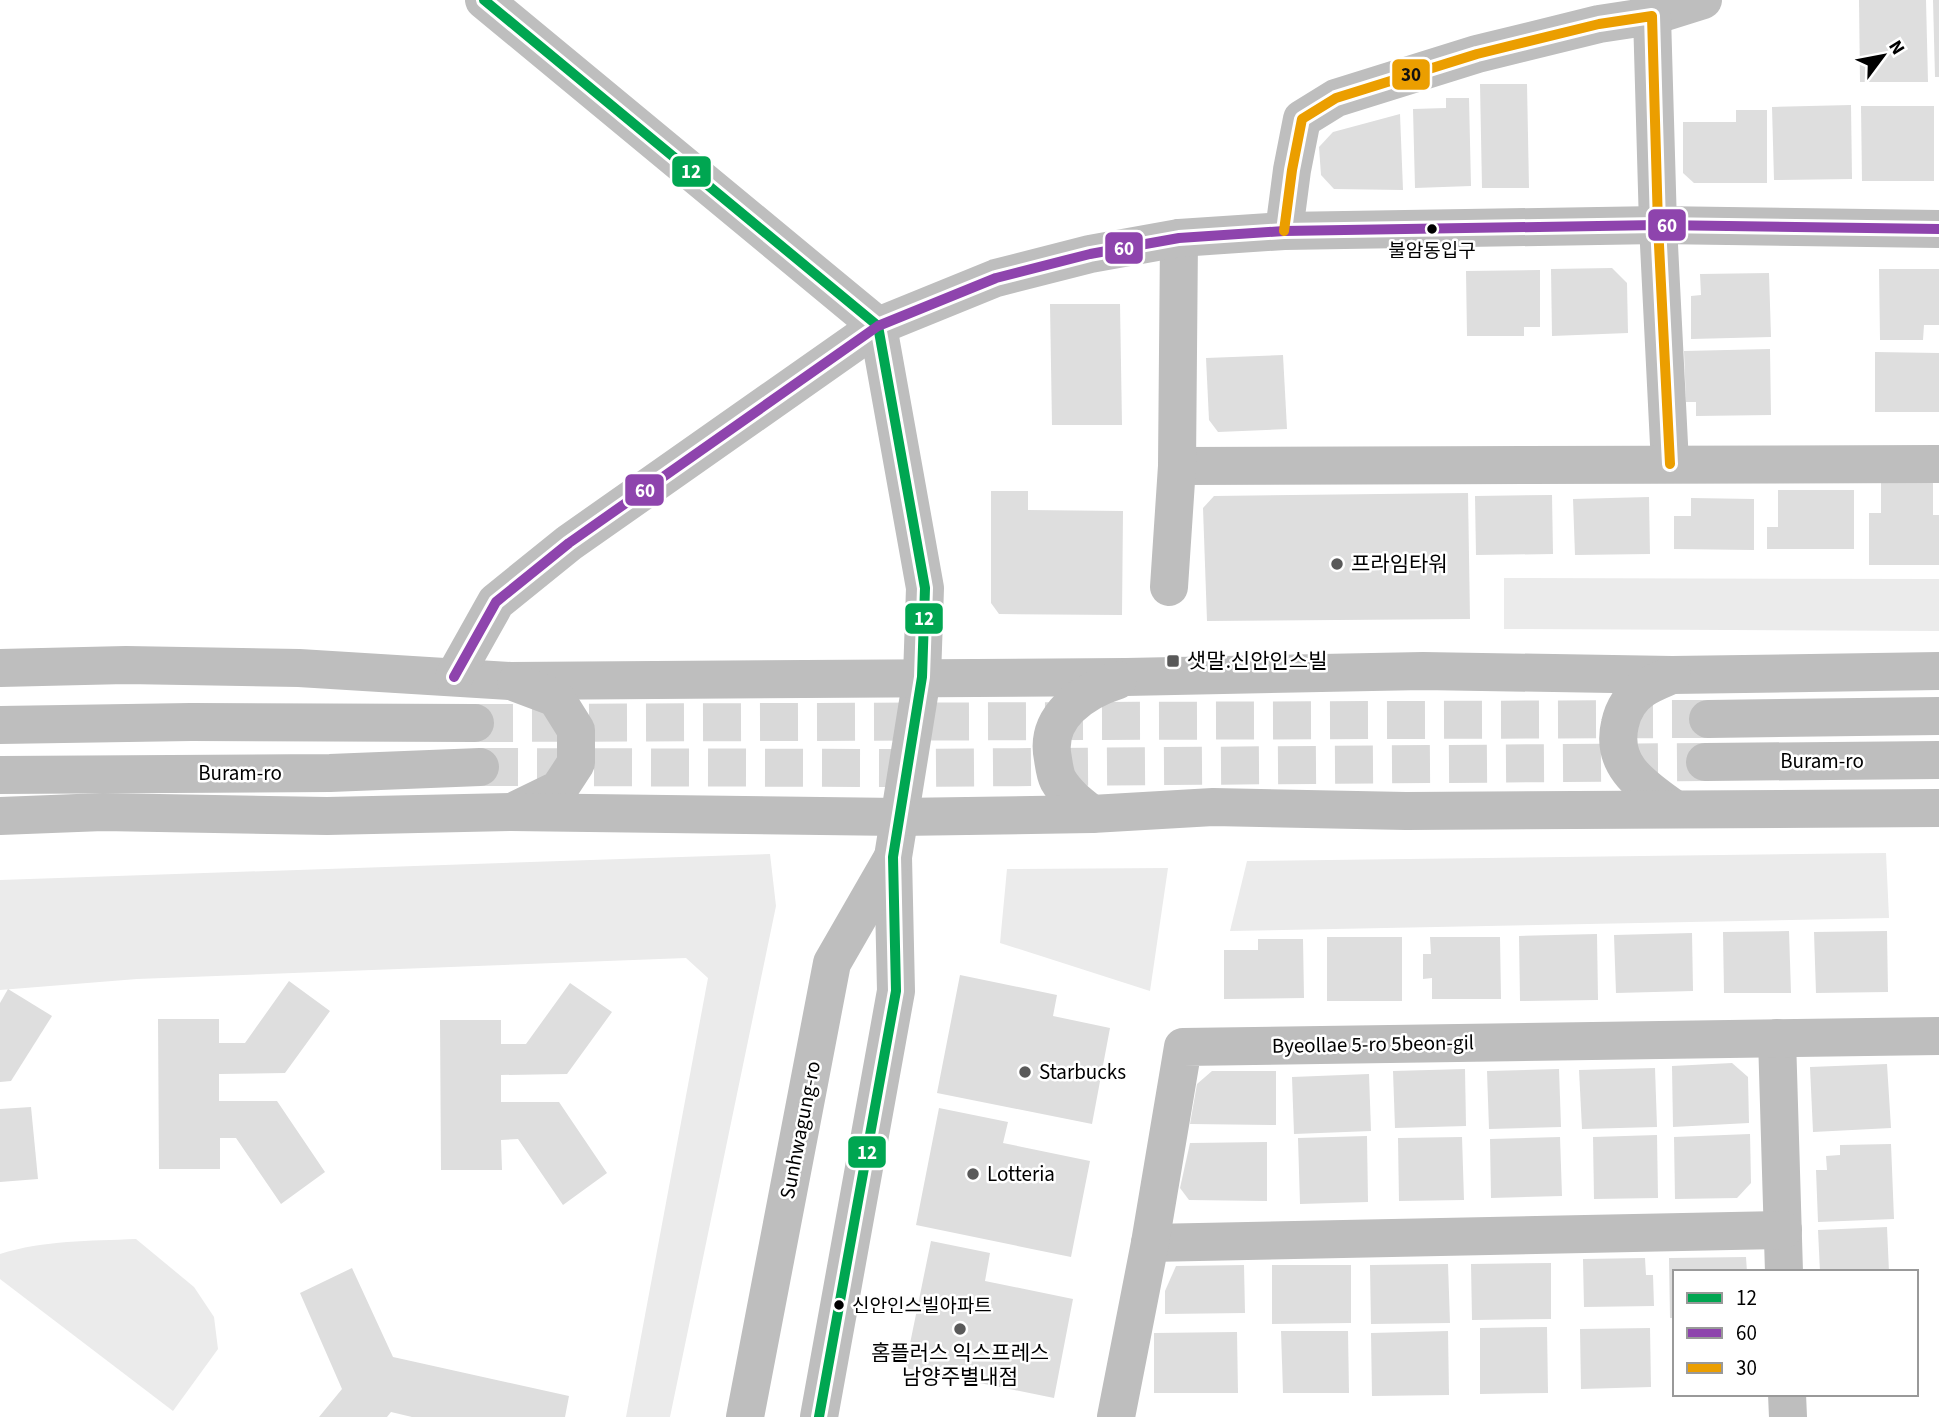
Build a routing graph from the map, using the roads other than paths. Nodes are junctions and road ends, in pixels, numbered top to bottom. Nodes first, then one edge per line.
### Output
1 (484, 0) edge
2 (1703, 0) edge
3 (1652, 16) junction
4 (1658, 225) junction
5 (1939, 229) edge
6 (1284, 231) junction
7 (1179, 238) junction
8 (878, 326) junction
9 (1670, 464) junction
10 (1939, 464) edge
11 (1177, 466) junction
12 (1169, 587) dead end
13 (0, 668) edge
14 (1939, 671) edge
15 (1672, 675) junction
16 (454, 677) junction
17 (922, 677) junction
18 (1126, 677) junction
19 (510, 681) junction
20 (1939, 716) edge
21 (1708, 719) tunnel mouth
22 (475, 723) tunnel mouth
23 (0, 725) edge
24 (1939, 760) edge
25 (1705, 762) tunnel mouth
26 (480, 767) tunnel mouth
27 (0, 775) edge
28 (1673, 808) junction
29 (1939, 808) edge
30 (511, 812) junction
31 (1092, 814) junction
32 (0, 816) edge
33 (899, 817) junction
34 (892, 857) junction
35 (1939, 1036) edge
36 (1777, 1038) junction
37 (1783, 1230) junction
38 (1150, 1243) junction
39 (1784, 1270) edge
40 (1787, 1396) edge
41 (745, 1417) edge
42 (819, 1417) edge
43 (1116, 1417) edge
44 (1788, 1417) edge

1 - 8 street
2 - 3 street
3 - 4 street
3 - 6 street
4 - 5 street
4 - 6 street
4 - 9 street
6 - 7 street
7 - 8 street
7 - 11 street
8 - 16 street
8 - 17 street, Sunhwagung-ro
9 - 10 street
9 - 11 street
11 - 12 street
13 - 16 street
14 - 15 street
15 - 18 street
15 - 28 street
16 - 19 street
17 - 18 street
17 - 19 street
17 - 33 street, Sunhwagung-ro
18 - 31 street
19 - 30 street
20 - 21 street, Buram-ro
22 - 23 street
24 - 25 street, Buram-ro
26 - 27 street, Buram-ro
28 - 29 street
28 - 31 street
30 - 32 street
30 - 33 street
31 - 33 street
33 - 34 street, Sunhwagung-ro
34 - 41 street, Sunhwagung-ro
34 - 42 street, Sunhwagung-ro
35 - 36 street, Byeollae 5-ro 5beon-gil
36 - 37 street
36 - 38 street, Byeollae 5-ro 5beon-gil
37 - 38 street
37 - 39 street
38 - 43 street, Byeollae 5-ro 5beon-gil
40 - 44 street

